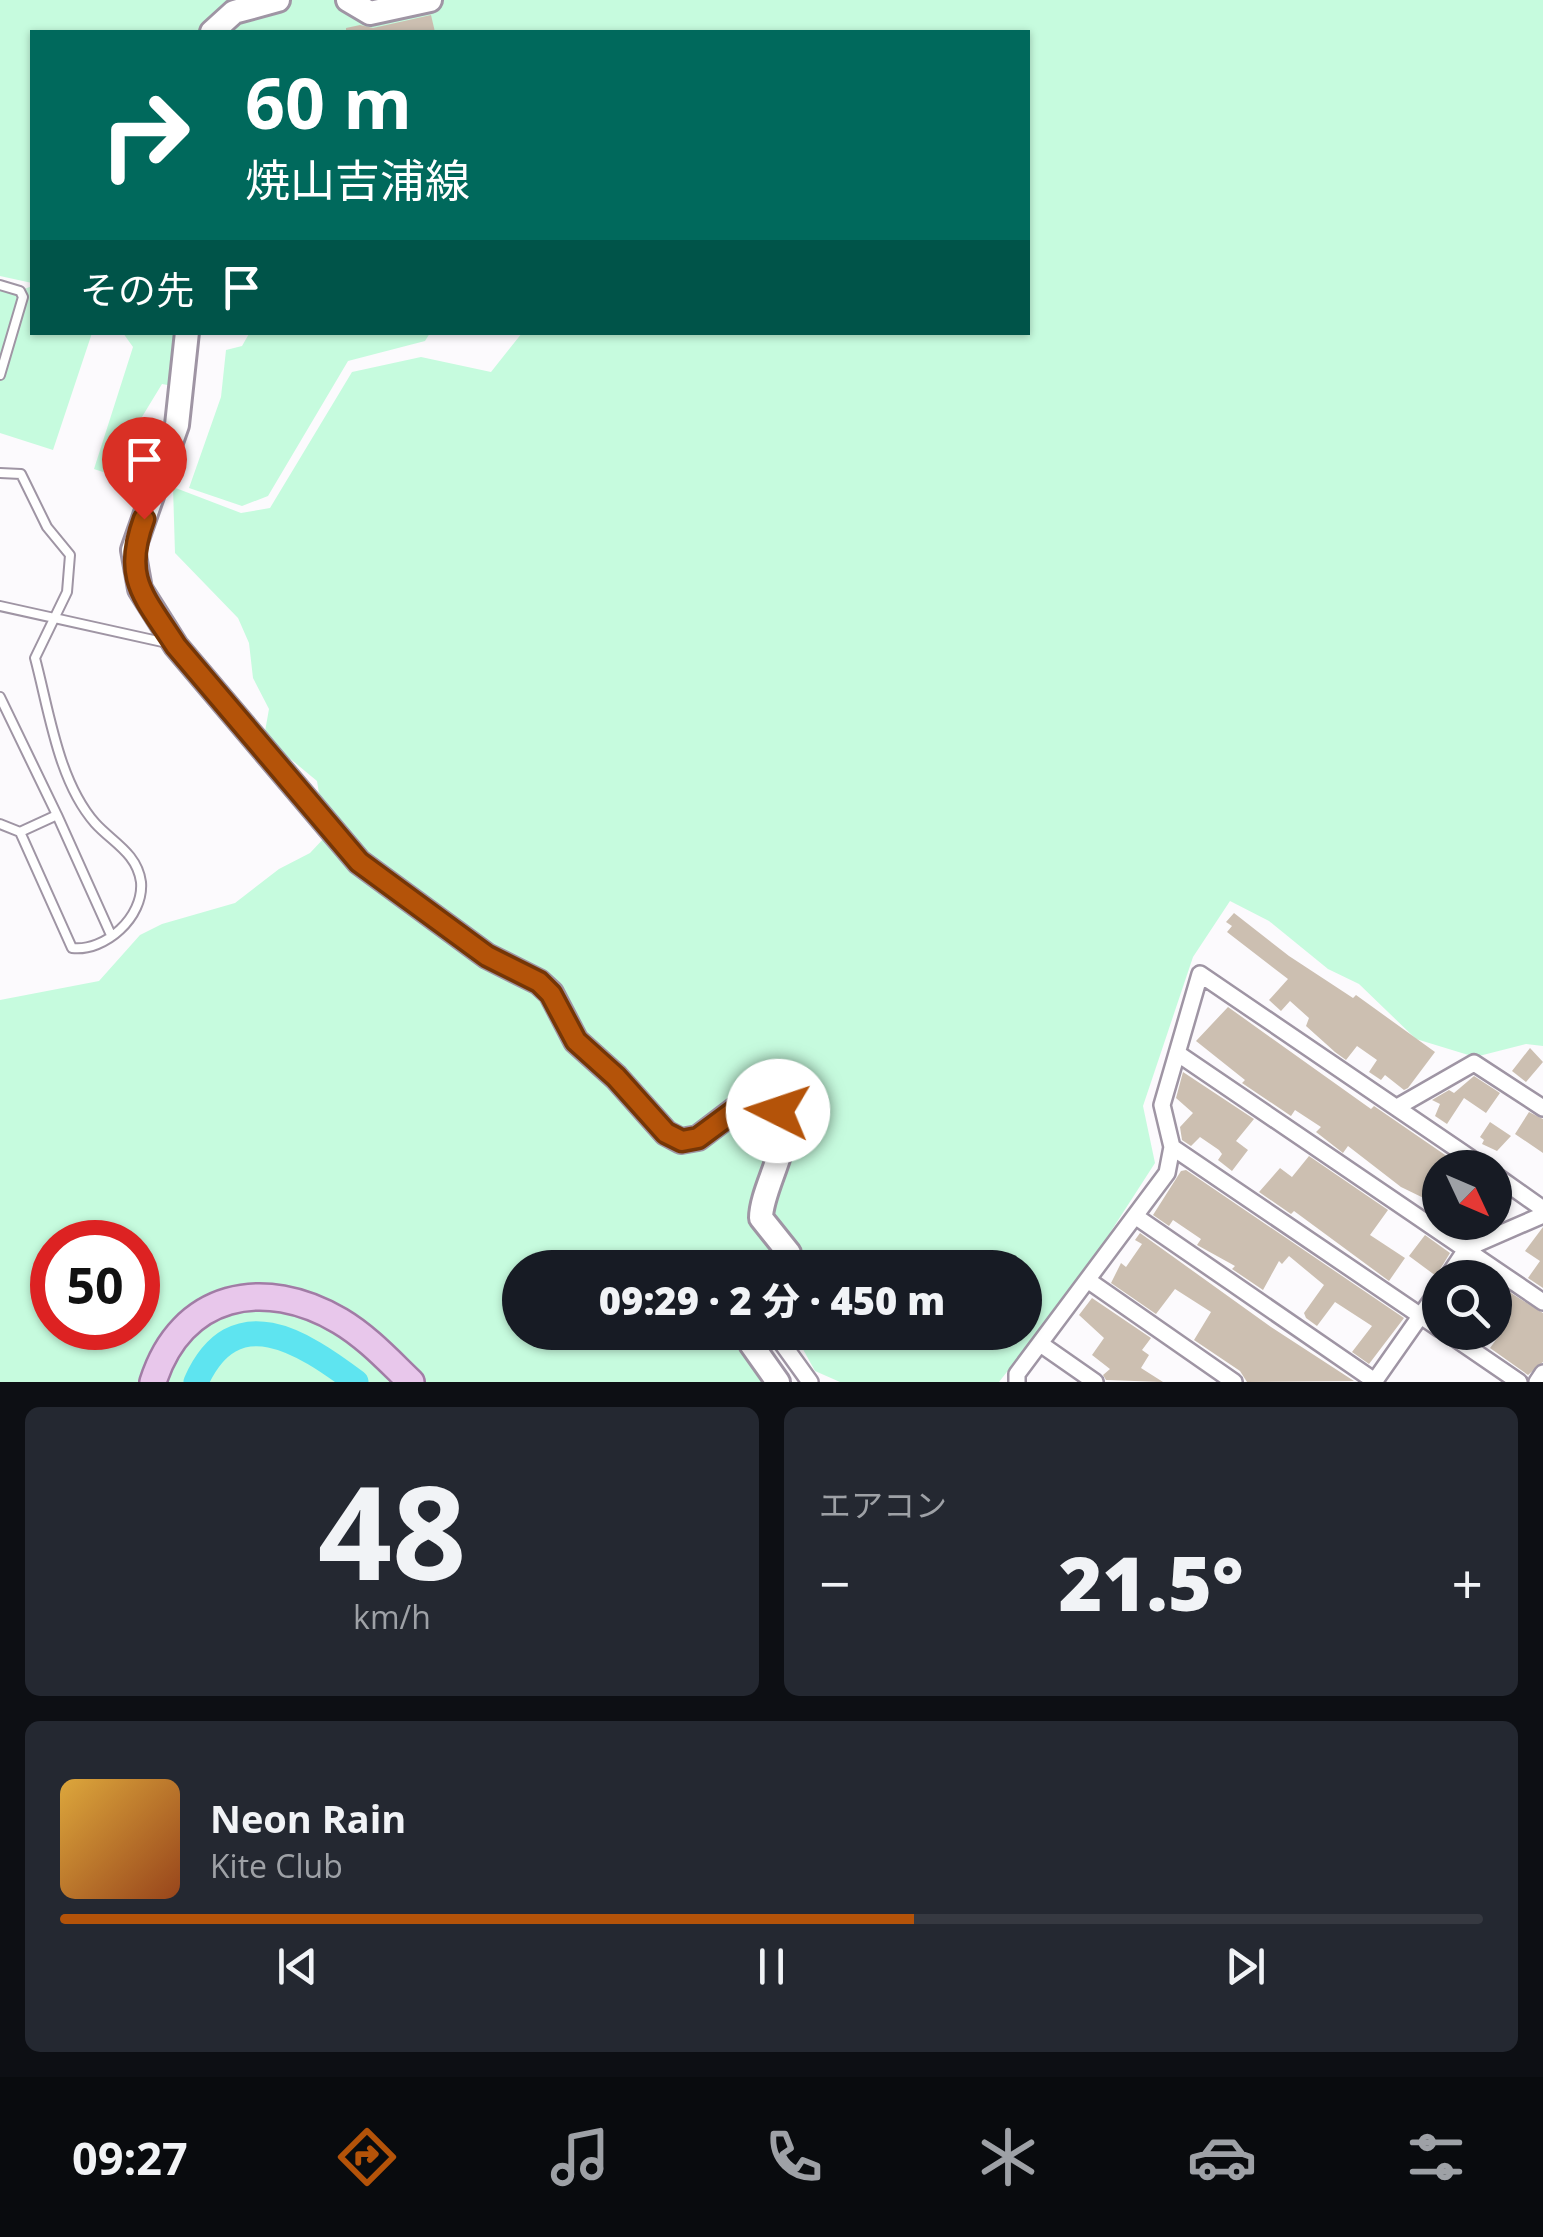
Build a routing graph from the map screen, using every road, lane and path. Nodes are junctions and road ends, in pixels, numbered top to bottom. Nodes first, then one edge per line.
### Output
1 (278, 0) edge
2 (348, 0) edge
3 (430, 0) edge
4 (214, 30) edge
5 (0, 285) edge
6 (187, 335) edge
7 (0, 374) edge
8 (0, 473) edge
9 (0, 606) edge
10 (56, 619) junction
11 (176, 646) junction
12 (0, 697) edge
13 (57, 815) junction
14 (0, 824) edge
15 (20, 832) junction
16 (110, 935) junction
17 (1177, 1052) junction
18 (1398, 1106) junction
19 (1543, 1108) edge
20 (1172, 1147) junction
21 (1460, 1150) edge
22 (1512, 1187) edge
23 (1543, 1212) edge
24 (1136, 1216) junction
25 (1467, 1248) junction
26 (787, 1250) edge
27 (1459, 1260) edge
28 (1089, 1281) junction
29 (1543, 1302) edge
30 (1421, 1316) joint
31 (1042, 1345) joint
32 (755, 1350) edge
33 (787, 1350) edge
34 (1038, 1350) edge
35 (1471, 1350) edge
36 (1543, 1373) edge
37 (152, 1382) edge
38 (411, 1382) edge
39 (778, 1382) edge
40 (810, 1382) edge
41 (1016, 1382) edge
42 (1095, 1382) edge
43 (1234, 1382) edge
44 (1375, 1382) edge
45 (1519, 1382) edge
46 (1537, 1382) edge

1 - 4 main road
2 - 3 main road
5 - 7 lane
6 - 11 main road
8 - 10 lane
9 - 10 lane
10 - 11 lane
10 - 16 lane
11 - 26 main road
12 - 13 lane
13 - 15 lane
13 - 16 lane
14 - 15 lane
15 - 16 lane
17 - 18 street
17 - 20 street
17 - 25 street
18 - 19 street
18 - 21 street
20 - 24 street
20 - 30 street
22 - 23 street
23 - 25 street
24 - 28 street
24 - 44 street
25 - 27 street
25 - 29 street
28 - 31 street
28 - 43 street
30 - 44 street
31 - 42 street
32 - 39 main road
33 - 40 street
34 - 41 street
35 - 45 street
36 - 46 street
37 - 38 main road

